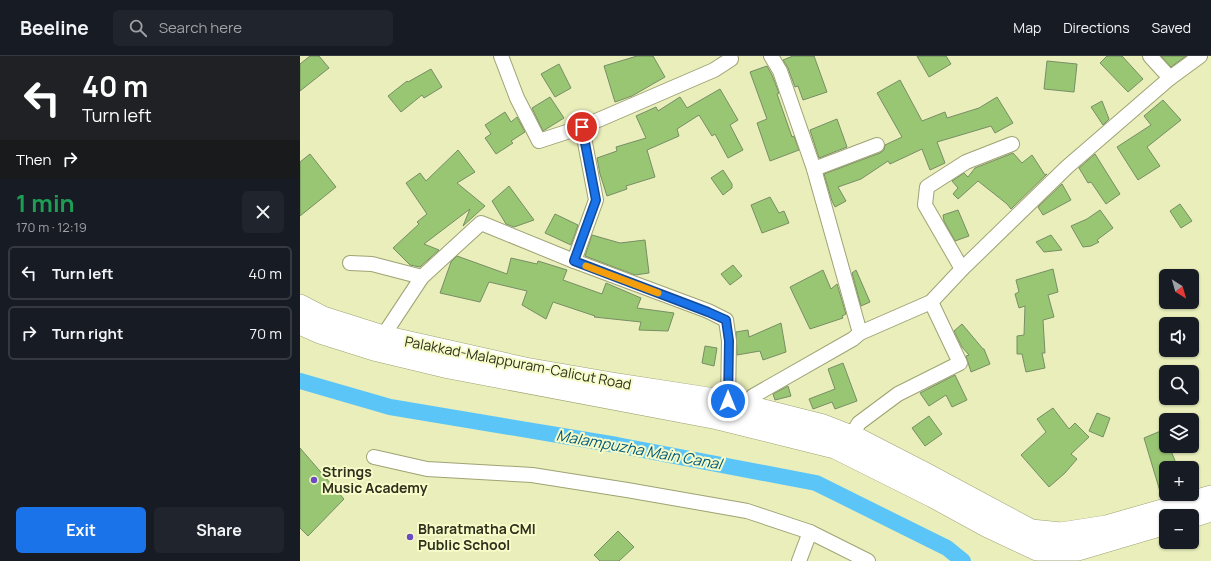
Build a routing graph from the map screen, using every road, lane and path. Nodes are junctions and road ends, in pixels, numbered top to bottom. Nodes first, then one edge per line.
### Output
1 (501, 56) edge
2 (771, 56) edge
3 (1150, 56) edge
4 (1200, 56) edge
5 (732, 57) edge
6 (1170, 78) junction
7 (582, 127) junction
8 (1012, 144) dead end
9 (877, 146) dead end
10 (814, 169) junction
11 (574, 261) junction
12 (350, 262) dead end
13 (962, 269) junction
14 (422, 277) junction
15 (931, 302) junction
16 (300, 305) edge
17 (300, 324) edge
18 (860, 333) junction
19 (383, 336) junction
20 (738, 403) junction
21 (851, 436) junction
22 (374, 457) dead end
23 (1211, 496) edge
24 (1211, 511) edge
25 (1199, 515) edge
26 (1159, 526) edge
27 (810, 532) junction
28 (1038, 548) edge
29 (799, 561) edge
30 (868, 561) edge

1 - 7 street
2 - 10 street
3 - 6 street
4 - 6 street
5 - 7 street
6 - 13 street
7 - 11 street
8 - 13 street
9 - 10 street
10 - 18 street
11 - 14 street
11 - 20 street
12 - 14 street
13 - 15 street
14 - 19 street
15 - 18 street
15 - 21 street
16 - 19 highway, Palakkad-Malappuram-Calicut Road
17 - 28 highway, Palakkad-Malappuram-Calicut Road
18 - 20 street
19 - 20 highway, Palakkad-Malappuram-Calicut Road
20 - 21 highway, Palakkad-Malappuram-Calicut Road
21 - 28 highway, Palakkad-Malappuram-Calicut Road
22 - 27 street
23 - 28 highway, Palakkad-Malappuram-Calicut Road
24 - 25 highway
26 - 28 highway, Palakkad-Malappuram-Calicut Road
27 - 29 street
27 - 30 street

